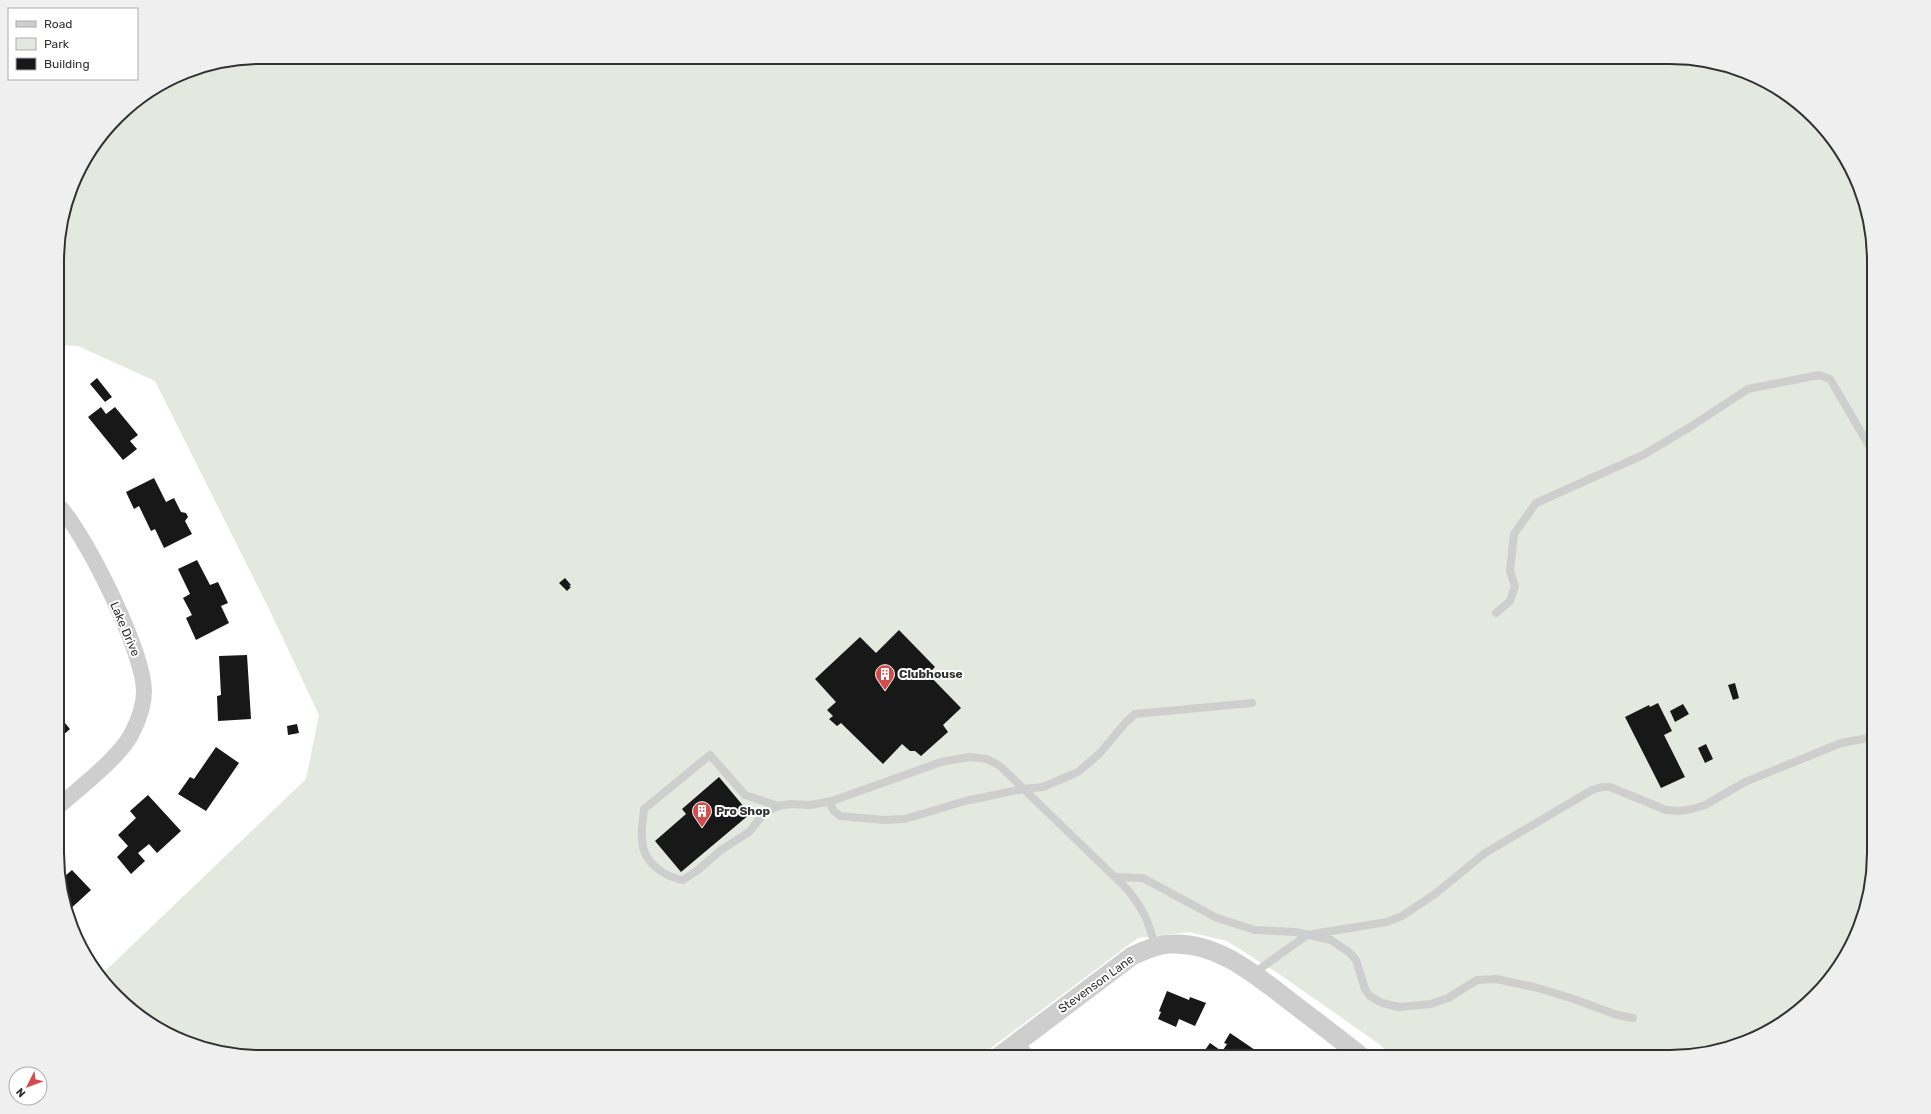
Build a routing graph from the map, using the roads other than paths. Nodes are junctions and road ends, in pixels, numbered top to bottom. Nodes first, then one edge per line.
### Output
1 (1867, 442) edge
2 (64, 512) edge
3 (1496, 613) dead end
4 (1252, 703) dead end
5 (1867, 738) edge
6 (1023, 789) junction
7 (64, 801) edge
8 (829, 802) junction
9 (778, 806) junction
10 (1115, 877) junction
11 (1308, 935) junction
12 (1155, 946) junction
13 (1254, 973) junction
14 (1634, 1018) dead end
15 (1021, 1050) edge
16 (1353, 1050) edge

1 - 3 lane
2 - 7 street, Lake Drive
4 - 6 lane
5 - 11 lane
6 - 8 lane
6 - 8 lane
6 - 10 lane
8 - 9 lane
9 - 9 lane
10 - 11 lane
10 - 12 lane
11 - 13 lane
11 - 14 lane
12 - 13 street, Stevenson Lane
12 - 15 street, Stevenson Lane
13 - 16 street, Stevenson Lane

